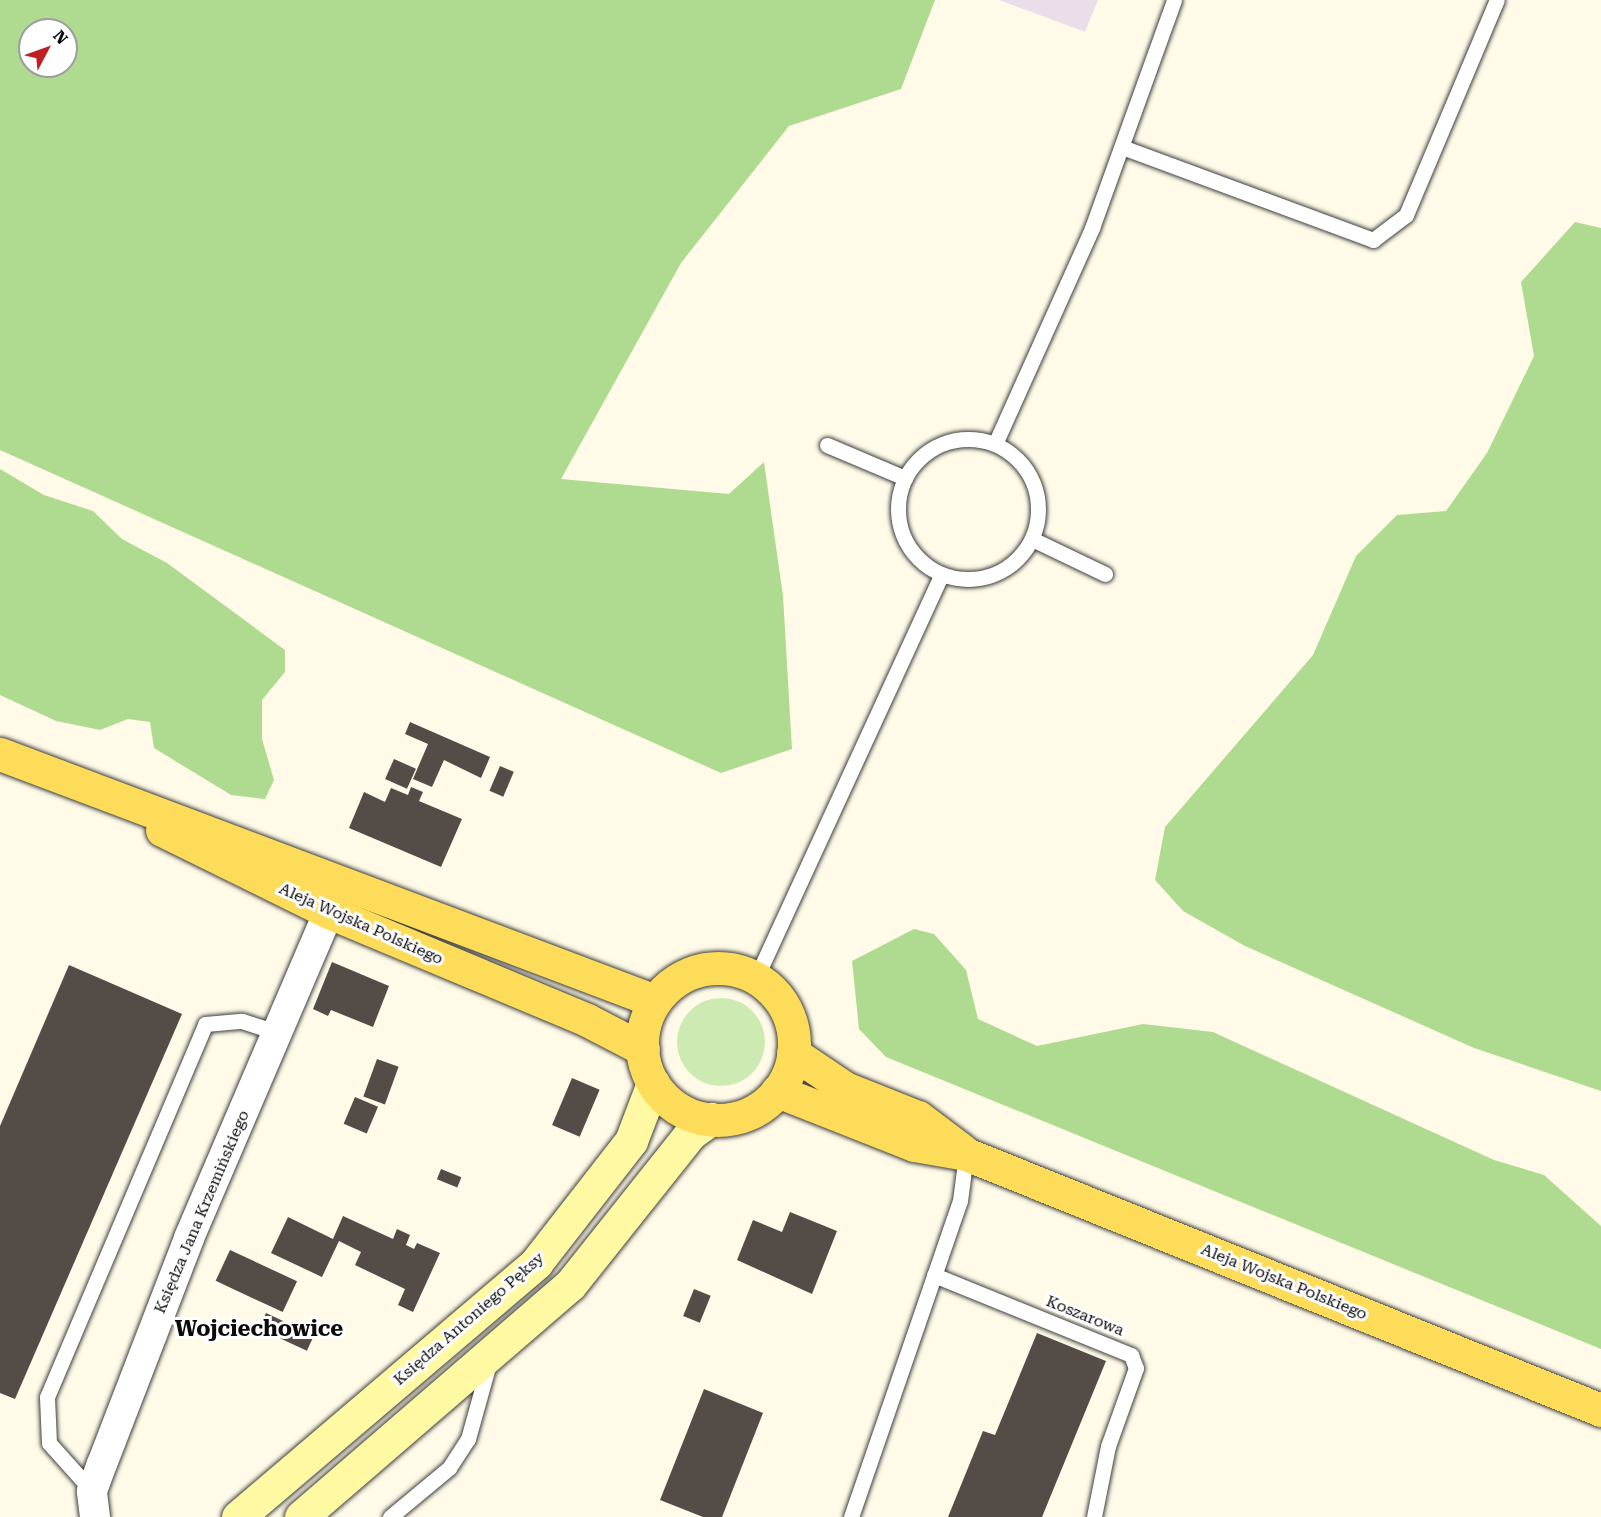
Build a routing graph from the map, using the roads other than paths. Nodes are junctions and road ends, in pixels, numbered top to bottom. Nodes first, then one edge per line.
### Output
1 (1174, 0) edge
2 (1497, 0) edge
3 (1122, 147) junction
4 (995, 444) junction
5 (827, 445) dead end
6 (905, 478) junction
7 (1032, 539) junction
8 (1105, 574) dead end
9 (941, 575) junction
10 (0, 753) edge
11 (84, 787) junction
12 (329, 912) junction
13 (756, 978) junction
14 (655, 1001) junction
15 (278, 1033) junction
16 (643, 1049) junction
17 (794, 1053) junction
18 (653, 1083) junction
19 (777, 1091) junction
20 (711, 1119) junction
21 (966, 1154) junction
22 (934, 1275) junction
23 (496, 1352) junction
24 (1601, 1410) edge
25 (93, 1504) edge
26 (238, 1517) edge
27 (301, 1517) edge
28 (390, 1517) edge
29 (851, 1517) edge
30 (1094, 1517) edge

1 - 3 lane
2 - 3 lane
3 - 4 lane
4 - 6 lane
4 - 7 lane
5 - 6 lane
6 - 9 lane
7 - 8 lane
7 - 9 lane
9 - 13 lane
10 - 11 main road, Aleja Wojska Polskiego
11 - 12 main road, Aleja Wojska Polskiego
11 - 14 main road, Aleja Wojska Polskiego
12 - 15 street, Księdza Jana Krzemińskiego
12 - 16 main road, Aleja Wojska Polskiego
13 - 14 main road
13 - 17 main road
14 - 16 main road
15 - 25 street, Księdza Jana Krzemińskiego
15 - 25 lane
16 - 18 main road
17 - 19 main road
17 - 21 main road, Aleja Wojska Polskiego
18 - 20 main road
18 - 26 main road, Księdza Antoniego Pęksy
19 - 20 main road
19 - 21 main road, Aleja Wojska Polskiego
20 - 23 main road
21 - 22 lane
21 - 24 main road, Aleja Wojska Polskiego
22 - 29 lane
22 - 30 lane, Koszarowa
23 - 27 main road
23 - 28 lane

